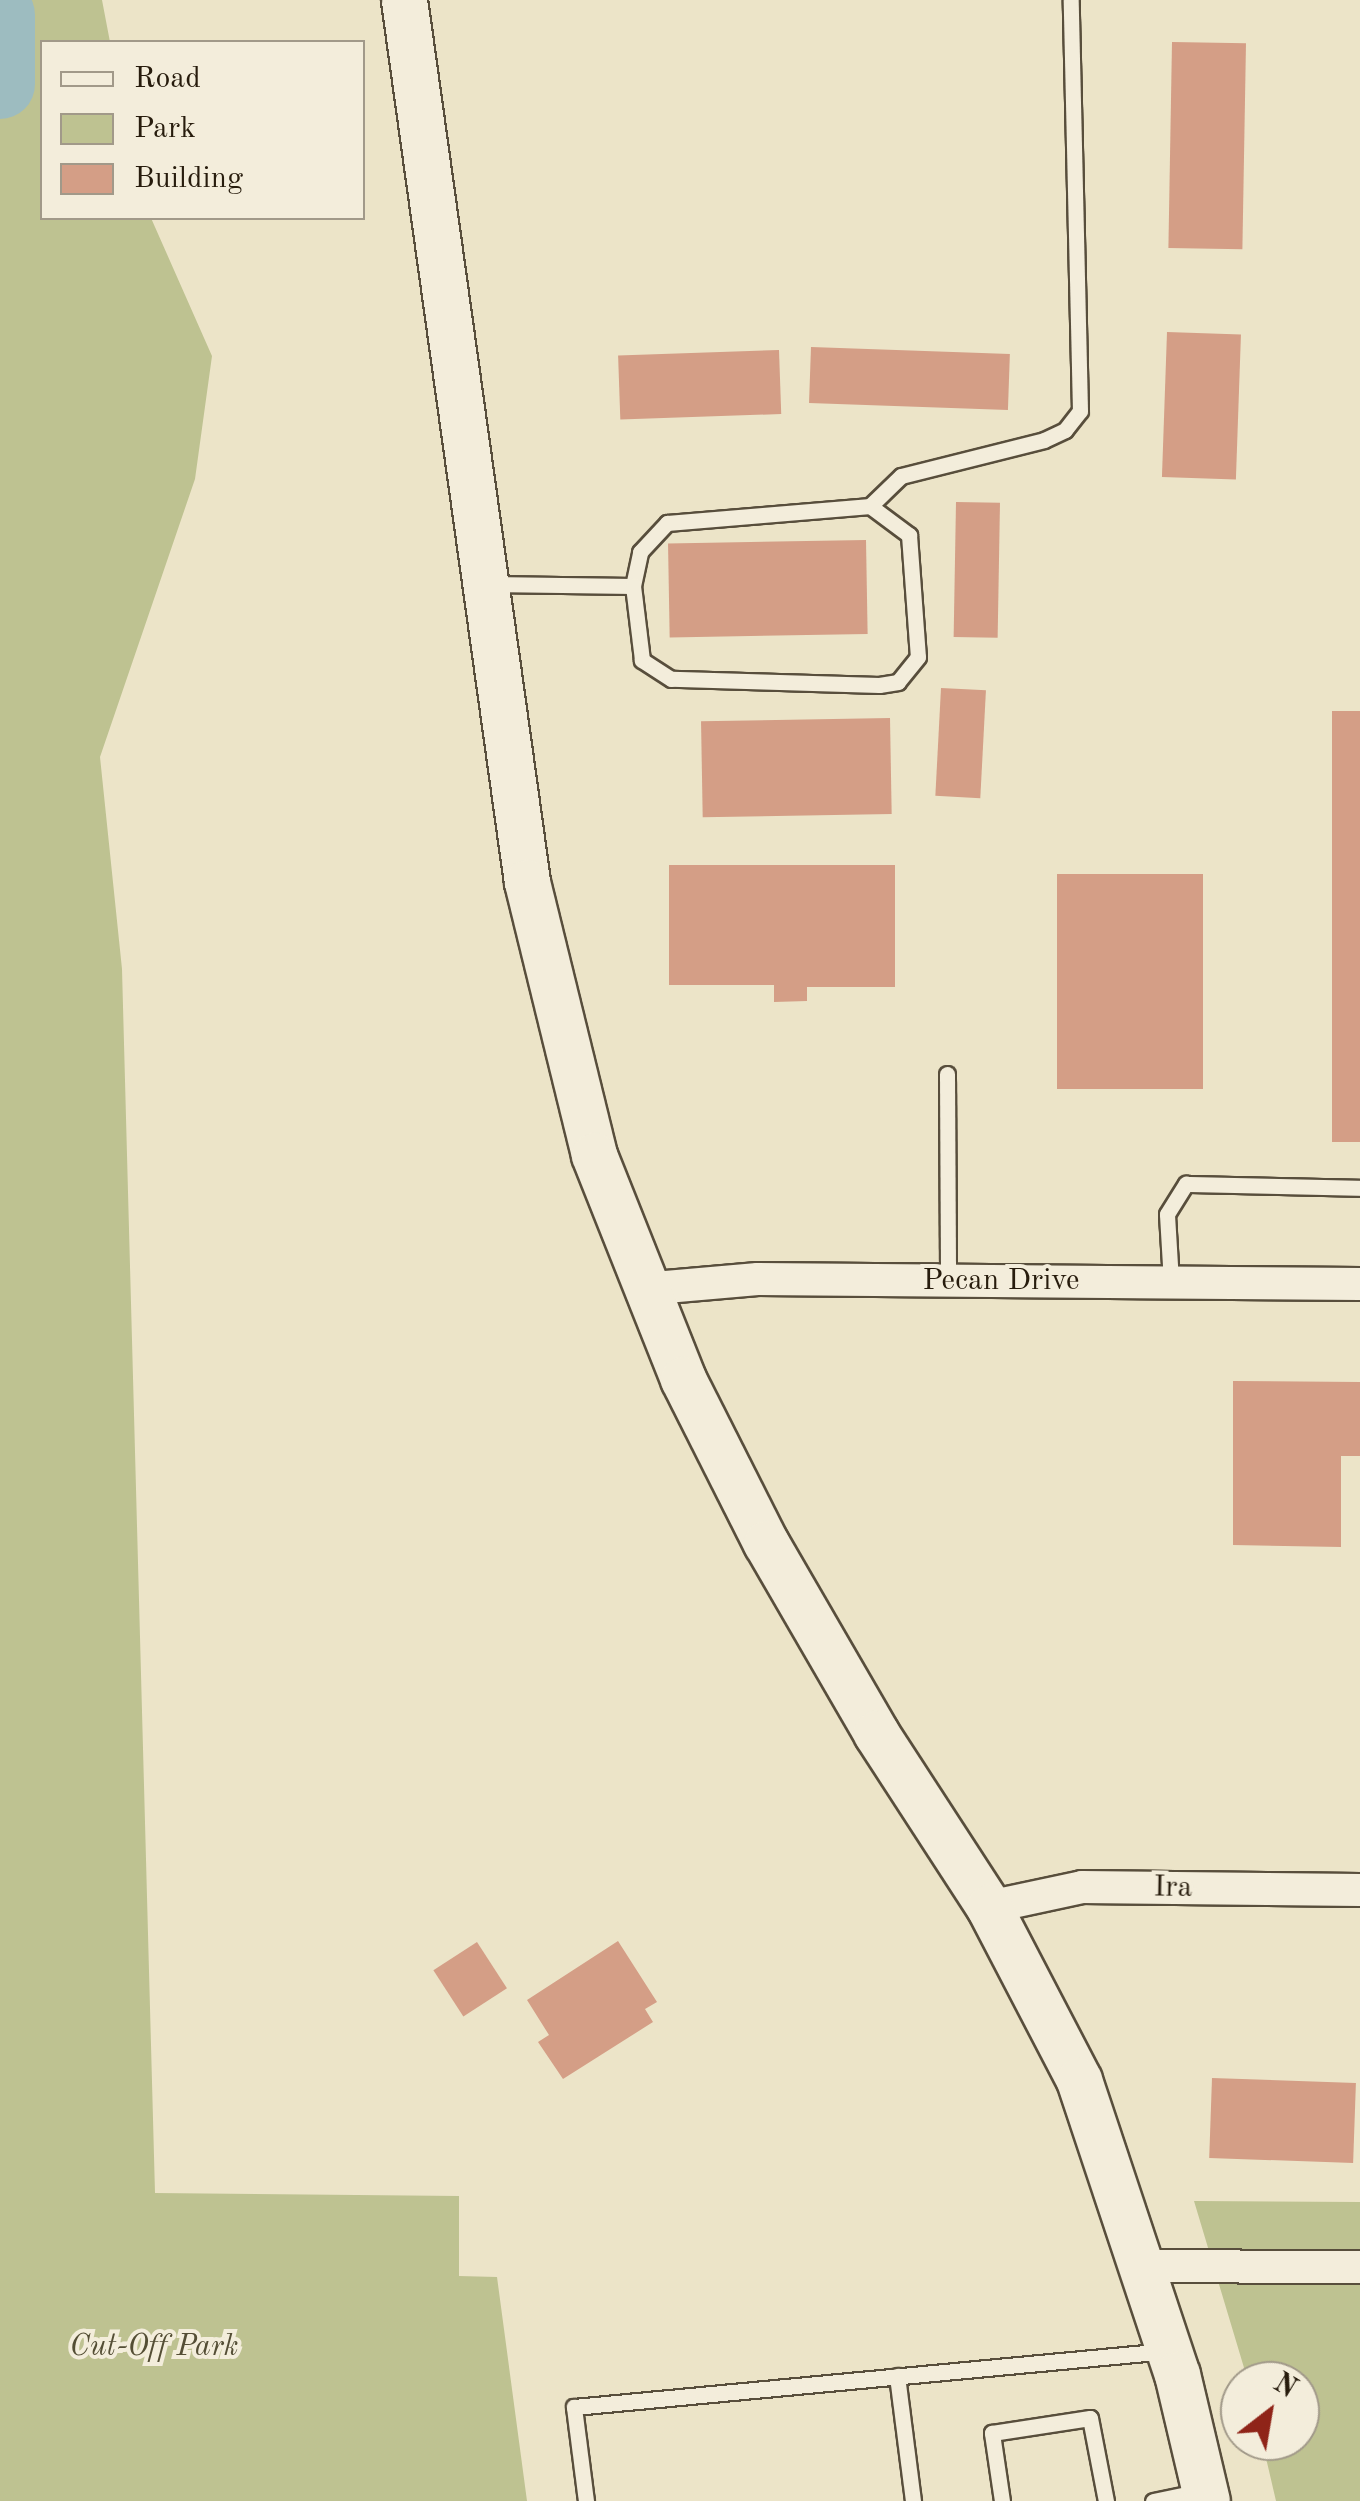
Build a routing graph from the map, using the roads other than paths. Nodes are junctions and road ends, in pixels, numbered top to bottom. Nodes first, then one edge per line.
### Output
1 (404, 0) edge
2 (1070, 0) edge
3 (870, 506) junction
4 (486, 584) junction
5 (633, 586) junction
6 (947, 1074) dead end
7 (1360, 1188) edge
8 (948, 1280) junction
9 (1171, 1282) junction
10 (1360, 1284) edge
11 (643, 1289) junction
12 (1360, 1890) edge
13 (989, 1906) junction
14 (1142, 2266) junction
15 (1360, 2267) edge
16 (1170, 2350) junction
17 (897, 2376) junction
18 (1206, 2496) edge
19 (586, 2501) edge
20 (914, 2501) edge
21 (1002, 2501) edge
22 (1106, 2501) edge
23 (1153, 2501) edge

1 - 4 main road
2 - 3 lane
3 - 5 lane
3 - 5 lane
4 - 5 lane
4 - 11 main road
6 - 8 lane
7 - 9 lane
8 - 9 street, Pecan Drive
8 - 11 street, Pecan Drive
9 - 10 street, Pecan Drive
11 - 13 main road
12 - 13 street, Ira
13 - 14 main road
14 - 15 street
14 - 16 main road
16 - 17 lane
16 - 18 main road
17 - 19 lane
17 - 20 lane
18 - 23 lane
21 - 22 lane

